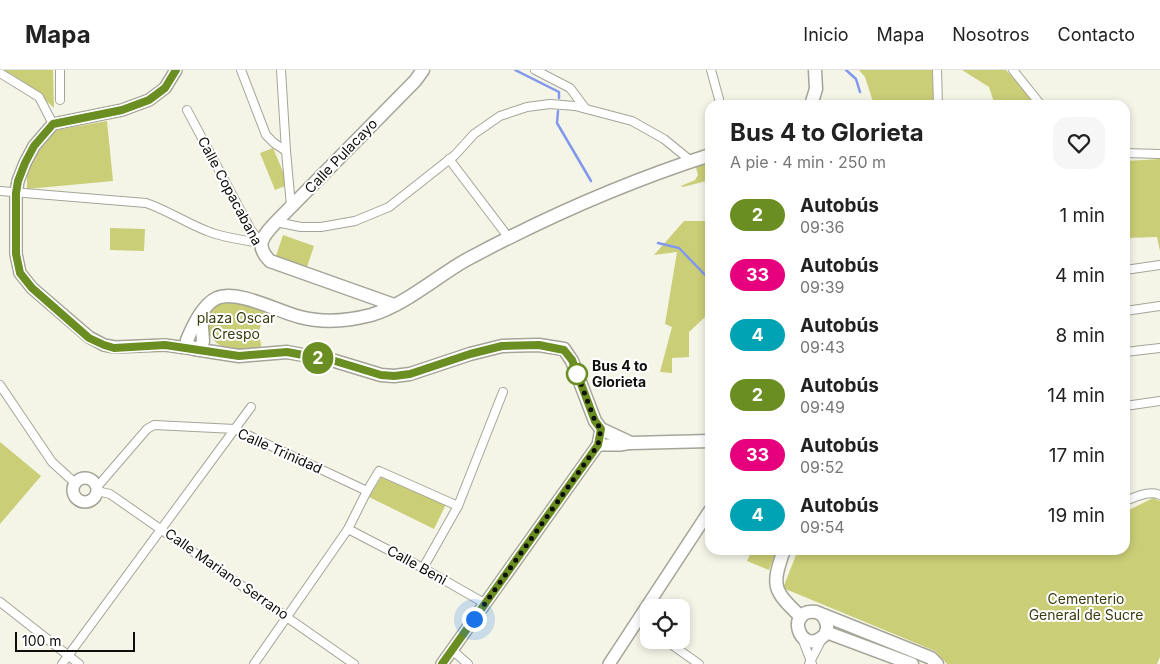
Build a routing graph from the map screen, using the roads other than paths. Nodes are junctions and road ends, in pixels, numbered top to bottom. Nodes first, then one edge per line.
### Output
1 (60, 70) edge
2 (176, 70) edge
3 (241, 70) edge
4 (281, 70) edge
5 (423, 70) edge
6 (535, 70) edge
7 (711, 70) edge
8 (815, 70) edge
9 (937, 70) edge
10 (1013, 70) edge
11 (0, 72) edge
12 (719, 99) dead end
13 (60, 100) dead end
14 (813, 100) edge
15 (938, 100) edge
16 (1037, 100) edge
17 (585, 108) junction
18 (187, 110) dead end
19 (53, 124) junction
20 (286, 151) junction
21 (1130, 153) edge
22 (1160, 154) edge
23 (705, 157) edge
24 (449, 159) junction
25 (691, 161) junction
26 (0, 191) edge
27 (16, 193) junction
28 (291, 206) junction
29 (276, 222) junction
30 (509, 238) junction
31 (261, 243) junction
32 (1160, 264) edge
33 (1130, 269) edge
34 (394, 305) junction
35 (1160, 306) edge
36 (1130, 310) edge
37 (196, 341) junction
38 (1160, 348) edge
39 (1130, 351) edge
40 (0, 385) edge
41 (503, 392) dead end
42 (1160, 402) edge
43 (1130, 405) edge
44 (251, 406) dead end
45 (236, 429) junction
46 (601, 429) junction
47 (705, 441) edge
48 (631, 443) junction
49 (598, 445) junction
50 (75, 483) junction
51 (97, 489) junction
52 (367, 491) junction
53 (1160, 495) edge
54 (1130, 499) edge
55 (458, 506) junction
56 (705, 518) edge
57 (162, 529) junction
58 (348, 529) junction
59 (782, 555) edge
60 (424, 568) junction
61 (0, 602) edge
62 (486, 604) junction
63 (821, 614) junction
64 (288, 617) junction
65 (801, 617) junction
66 (637, 620) junction
67 (640, 622) edge
68 (825, 634) junction
69 (801, 636) junction
70 (678, 649) edge
71 (452, 650) junction
72 (68, 656) junction
73 (811, 663) edge
74 (62, 664) edge
75 (79, 664) edge
76 (254, 664) edge
77 (354, 664) edge
78 (442, 664) edge
79 (468, 664) edge
80 (610, 664) edge
81 (699, 664) edge
82 (912, 664) edge
83 (937, 664) edge

1 - 13 street
2 - 19 street
3 - 20 street
4 - 20 street
5 - 28 main road, Calle Pulacayo
6 - 17 street
7 - 12 street
8 - 14 main road
9 - 15 street
10 - 16 street
11 - 19 street
17 - 24 street
17 - 25 street
18 - 31 street, Calle Copacabana
19 - 27 street
20 - 28 street
21 - 22 street
23 - 25 main road
24 - 29 street
24 - 30 street
25 - 30 main road
26 - 27 street
27 - 31 street
27 - 37 street
28 - 29 main road, Calle Pulacayo
29 - 31 main road, Calle Pulacayo
30 - 34 main road
31 - 34 main road, Calle Copacabana
32 - 33 street
34 - 37 main road
35 - 36 street
37 - 46 main road
38 - 39 street
40 - 50 street
41 - 55 street
42 - 43 street
44 - 45 street
45 - 51 street, Calle Trinidad
45 - 52 street, Calle Trinidad
45 - 57 street
46 - 48 main road
46 - 49 street
47 - 48 main road
48 - 49 street
49 - 62 street
50 - 51 street
50 - 51 street
51 - 57 street, Calle Mariano Serrano
52 - 55 street
52 - 58 street
53 - 54 street
55 - 60 street
56 - 66 street
57 - 64 street, Calle Mariano Serrano
57 - 72 street
58 - 60 street, Calle Beni
58 - 64 street
59 - 65 main road
60 - 62 street, Calle Beni
61 - 72 street
62 - 71 street
63 - 65 main road
63 - 68 main road
63 - 83 main road
64 - 76 street
64 - 77 street, Calle Mariano Serrano
65 - 69 main road
66 - 67 street
66 - 80 street
68 - 69 main road
68 - 73 street
68 - 82 main road
69 - 73 street
70 - 81 street
71 - 78 street
71 - 79 street
72 - 74 street
72 - 75 street

